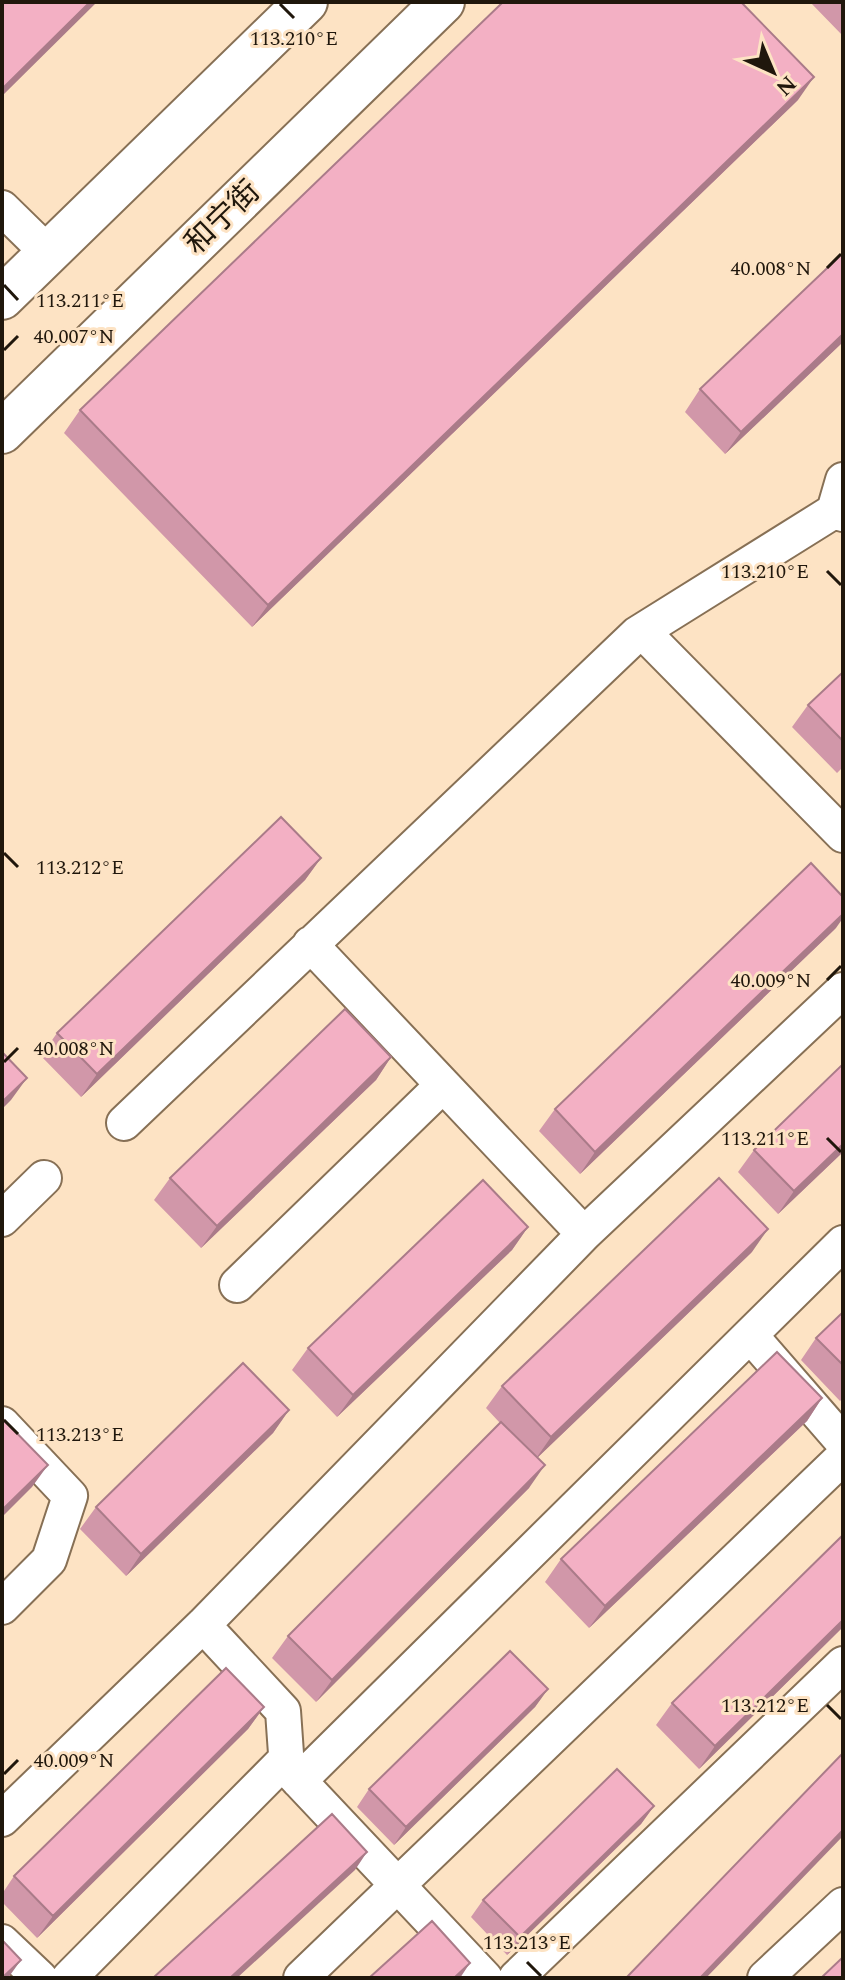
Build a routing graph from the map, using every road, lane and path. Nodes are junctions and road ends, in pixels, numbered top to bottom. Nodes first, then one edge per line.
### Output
1 (306, 2) edge
2 (443, 2) edge
3 (2, 208) edge
4 (48, 253) junction
5 (2, 298) edge
6 (2, 432) edge
7 (840, 502) edge
8 (642, 631) junction
9 (838, 819) edge
10 (310, 944) junction
11 (843, 990) edge
12 (443, 1085) junction
13 (124, 1123) dead end
14 (44, 1178) dead end
15 (2, 1219) edge
16 (584, 1234) junction
17 (843, 1243) edge
18 (237, 1285) dead end
19 (750, 1335) junction
20 (2, 1424) edge
21 (843, 1442) edge
22 (843, 1457) edge
23 (2, 1607) edge
24 (203, 1625) junction
25 (843, 1664) edge
26 (293, 1769) junction
27 (2, 1819) edge
28 (396, 1884) junction
29 (843, 1905) edge
30 (2, 1942) edge
31 (40, 1978) edge
32 (69, 1978) edge
33 (301, 1978) edge
34 (485, 1978) edge
35 (516, 1978) edge
36 (765, 1978) edge

1 - 4 main road
2 - 6 main road, 和宁街
3 - 4 lane
4 - 5 main road
7 - 8 lane
8 - 9 lane
8 - 10 lane
10 - 12 lane
10 - 13 lane
11 - 16 lane
12 - 16 lane
12 - 18 lane
14 - 15 lane
16 - 24 lane
17 - 19 lane
19 - 21 lane
19 - 26 lane
20 - 23 lane
22 - 28 lane
24 - 26 lane
24 - 27 lane
25 - 35 lane
26 - 28 lane
26 - 32 lane
28 - 33 lane
28 - 34 lane
29 - 36 lane
30 - 31 lane

